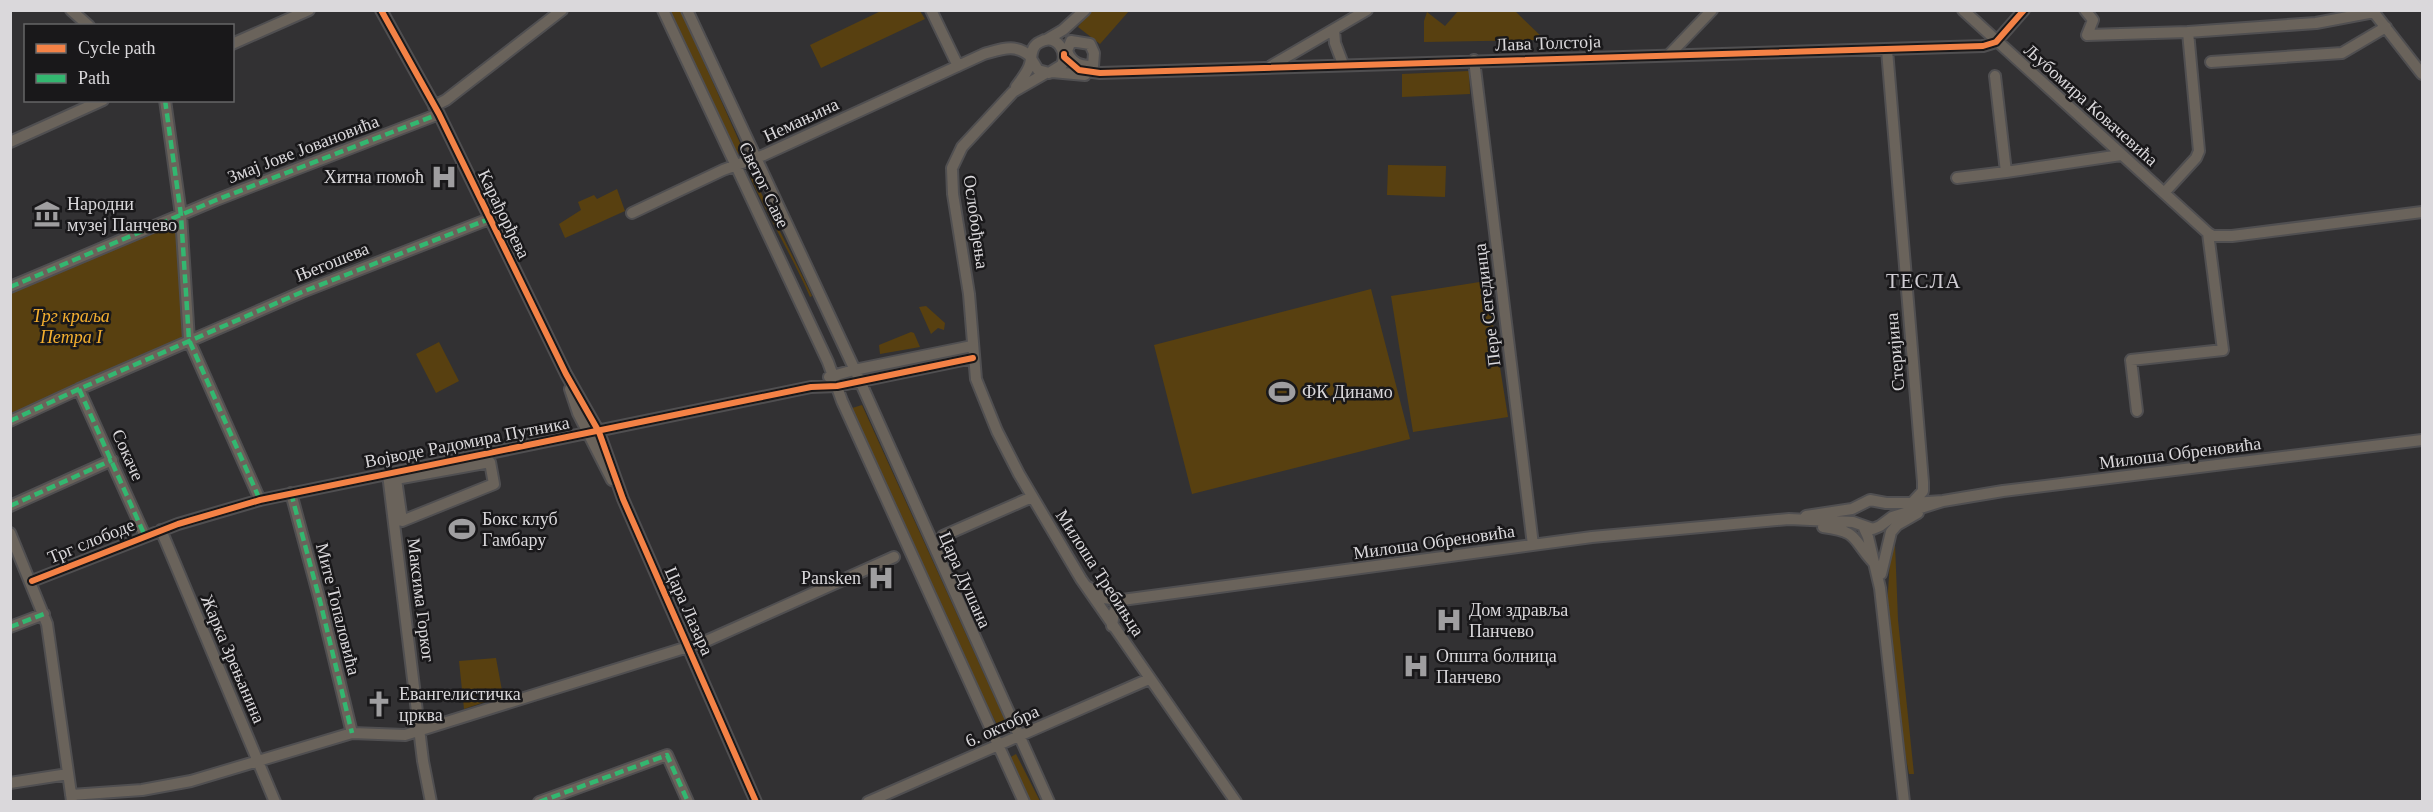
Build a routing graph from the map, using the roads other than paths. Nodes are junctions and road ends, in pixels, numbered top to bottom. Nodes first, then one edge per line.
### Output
1 (71, 10) edge
2 (309, 10) edge
3 (381, 10) edge
4 (562, 10) edge
5 (663, 10) edge
6 (687, 10) edge
7 (931, 10) edge
8 (1367, 10) edge
9 (1712, 10) edge
10 (1963, 10) edge
11 (2024, 10) edge
12 (2085, 10) edge
13 (2374, 11) edge
14 (1082, 14) edge
15 (87, 24) edge
16 (2386, 27) junction
17 (1334, 30) junction
18 (2188, 32) junction
19 (1042, 41) junction
20 (1996, 42) junction
21 (234, 43) edge
22 (1887, 50) junction
23 (984, 54) junction
24 (1669, 54) junction
25 (1064, 55) junction
26 (1031, 59) junction
27 (1474, 60) junction
28 (2211, 62) dead end
29 (1343, 64) junction
30 (958, 66) junction
31 (1270, 66) junction
32 (1098, 67) junction
33 (1049, 73) junction
34 (2422, 74) edge
35 (1995, 76) dead end
36 (1013, 92) junction
37 (99, 102) edge
38 (165, 102) edge
39 (436, 110) junction
40 (10, 142) edge
41 (2121, 154) junction
42 (756, 158) junction
43 (736, 165) junction
44 (2006, 172) junction
45 (1957, 178) dead end
46 (2164, 193) junction
47 (2422, 212) edge
48 (632, 213) dead end
49 (181, 215) junction
50 (489, 219) junction
51 (2208, 233) junction
52 (10, 287) edge
53 (189, 340) junction
54 (972, 346) junction
55 (973, 358) junction
56 (855, 370) junction
57 (566, 374) junction
58 (832, 375) junction
59 (860, 381) junction
60 (816, 386) junction
61 (837, 386) junction
62 (79, 389) junction
63 (2137, 411) dead end
64 (10, 421) edge
65 (599, 432) junction
66 (587, 434) junction
67 (2422, 440) edge
68 (112, 460) junction
69 (392, 476) junction
70 (291, 493) junction
71 (1032, 497) junction
72 (623, 499) junction
73 (260, 500) junction
74 (1943, 501) junction
75 (1879, 502) junction
76 (1912, 503) junction
77 (1861, 505) junction
78 (10, 506) edge
79 (1927, 506) junction
80 (1789, 519) junction
81 (1806, 520) junction
82 (1884, 523) junction
83 (1862, 525) junction
84 (161, 530) junction
85 (10, 533) edge
86 (145, 536) junction
87 (943, 536) dead end
88 (1533, 545) junction
89 (894, 557) dead end
90 (1874, 563) junction
91 (1881, 574) junction
92 (32, 581) junction
93 (1088, 587) junction
94 (1880, 588) junction
95 (1122, 600) junction
96 (44, 614) junction
97 (1112, 626) junction
98 (10, 627) edge
99 (688, 648) junction
100 (1149, 679) junction
101 (420, 730) junction
102 (352, 733) junction
103 (1018, 737) junction
104 (998, 746) junction
105 (258, 760) junction
106 (68, 774) junction
107 (10, 783) edge
108 (71, 798) edge
109 (275, 801) edge
110 (431, 801) edge
111 (539, 801) edge
112 (688, 801) edge
113 (756, 801) edge
114 (868, 801) edge
115 (1024, 801) edge
116 (1049, 801) edge
117 (1236, 801) edge
118 (1904, 801) edge

1 - 15 street
2 - 21 street
3 - 39 street, Карађорђева
4 - 39 street, Змај Јове Јовановића
5 - 43 street, Светог Саве
6 - 42 street, Светог Саве
7 - 30 street
8 - 17 street
9 - 24 street
10 - 20 street, Љубомира Ковачевића
11 - 20 street
12 - 18 street
13 - 16 street
13 - 18 street
14 - 19 street
14 - 25 street
16 - 28 street
16 - 34 street
17 - 29 street
17 - 31 street
18 - 46 street, Љубомира Ковачевића
19 - 23 street
19 - 25 street
19 - 26 street
20 - 22 street, Лава Толстоја
20 - 41 street, Љубомира Ковачевића
22 - 24 street, Лава Толстоја
22 - 76 street, Стеријина
23 - 26 street
23 - 30 street, Немањина
24 - 27 street, Лава Толстоја
25 - 32 street, Лава Толстоја
25 - 33 street
26 - 33 street
26 - 36 street
27 - 29 street, Лава Толстоја
27 - 88 street, Пере Сегединца
29 - 31 street, Лава Толстоја
30 - 42 street, Немањина
31 - 32 street, Лава Толстоја
32 - 33 street, Лава Толстоја
33 - 36 street, Ослобођења
35 - 44 street
36 - 54 street, Ослобођења
37 - 40 street
38 - 49 street
39 - 49 street, Змај Јове Јовановића
39 - 50 street, Карађорђева
41 - 44 street
41 - 46 street, Љубомира Ковачевића
42 - 43 street, Немањина
42 - 56 street, Светог Саве
43 - 48 street, Немањина
43 - 58 street, Светог Саве
44 - 45 street
46 - 51 street, Љубомира Ковачевића
47 - 51 street
49 - 52 street
49 - 53 street
50 - 53 street, Његошева
50 - 57 street, Карађорђева
51 - 63 street
53 - 62 street
53 - 73 street
54 - 55 street, Милоша Требињца
54 - 56 street, Војводе Радомира Путника
55 - 59 street, Војводе Радомира Путника
55 - 71 street, Милоша Требињца
56 - 58 street, Војводе Радомира Путника
56 - 59 street, Цара Душана
57 - 65 street, Карађорђева
57 - 66 street, Карађорђева
58 - 60 street, Војводе Радомира Путника
58 - 61 street
59 - 61 street, Војводе Радомира Путника
59 - 103 street, Цара Душана
60 - 61 street, Војводе Радомира Путника
60 - 65 street, Војводе Радомира Путника
61 - 104 street
62 - 64 street
62 - 68 street, Сокаче
65 - 66 street, Војводе Радомира Путника
65 - 72 street, Цара Лазара
66 - 69 street, Војводе Радомира Путника
66 - 72 street, Цара Лазара
67 - 74 street, Милоша Обреновића
68 - 78 street
68 - 86 street, Сокаче
69 - 69 street
69 - 70 street, Војводе Радомира Путника
69 - 101 street, Максима Горког
70 - 73 street, Војводе Радомира Путника
70 - 102 street, Мите Топаловића
71 - 87 street
71 - 93 street, Милоша Требињца
72 - 99 street, Цара Лазара
73 - 84 street, Војводе Радомира Путника
74 - 76 street
74 - 79 street
75 - 76 street
75 - 77 street
75 - 82 street
77 - 80 street
77 - 83 street
79 - 82 street
79 - 91 street
80 - 81 street
80 - 88 street, Милоша Обреновића
81 - 83 street
81 - 90 street
82 - 83 street
82 - 91 street
83 - 90 street
84 - 86 street, Трг слободе
84 - 105 street, Жарка Зрењанина
85 - 92 street
86 - 92 street, Трг слободе
88 - 95 street, Милоша Обреновића
89 - 99 street
90 - 94 street
91 - 94 street
92 - 96 street
93 - 95 street, Милоша Обреновића
93 - 97 street, Милоша Требињца
94 - 118 street
95 - 97 street
96 - 98 street
96 - 106 street
97 - 100 street, Милоша Требињца
99 - 101 street
99 - 113 street, Цара Лазара
100 - 103 street, 6. октобра
100 - 117 street, Милоша Требињца
101 - 102 street
101 - 110 street, Максима Горког
102 - 105 street
103 - 104 street, 6. октобра
103 - 116 street, Цара Душана
104 - 114 street, 6. октобра
104 - 115 street
105 - 108 street
105 - 109 street, Жарка Зрењанина
106 - 107 street
106 - 108 street
111 - 112 street

